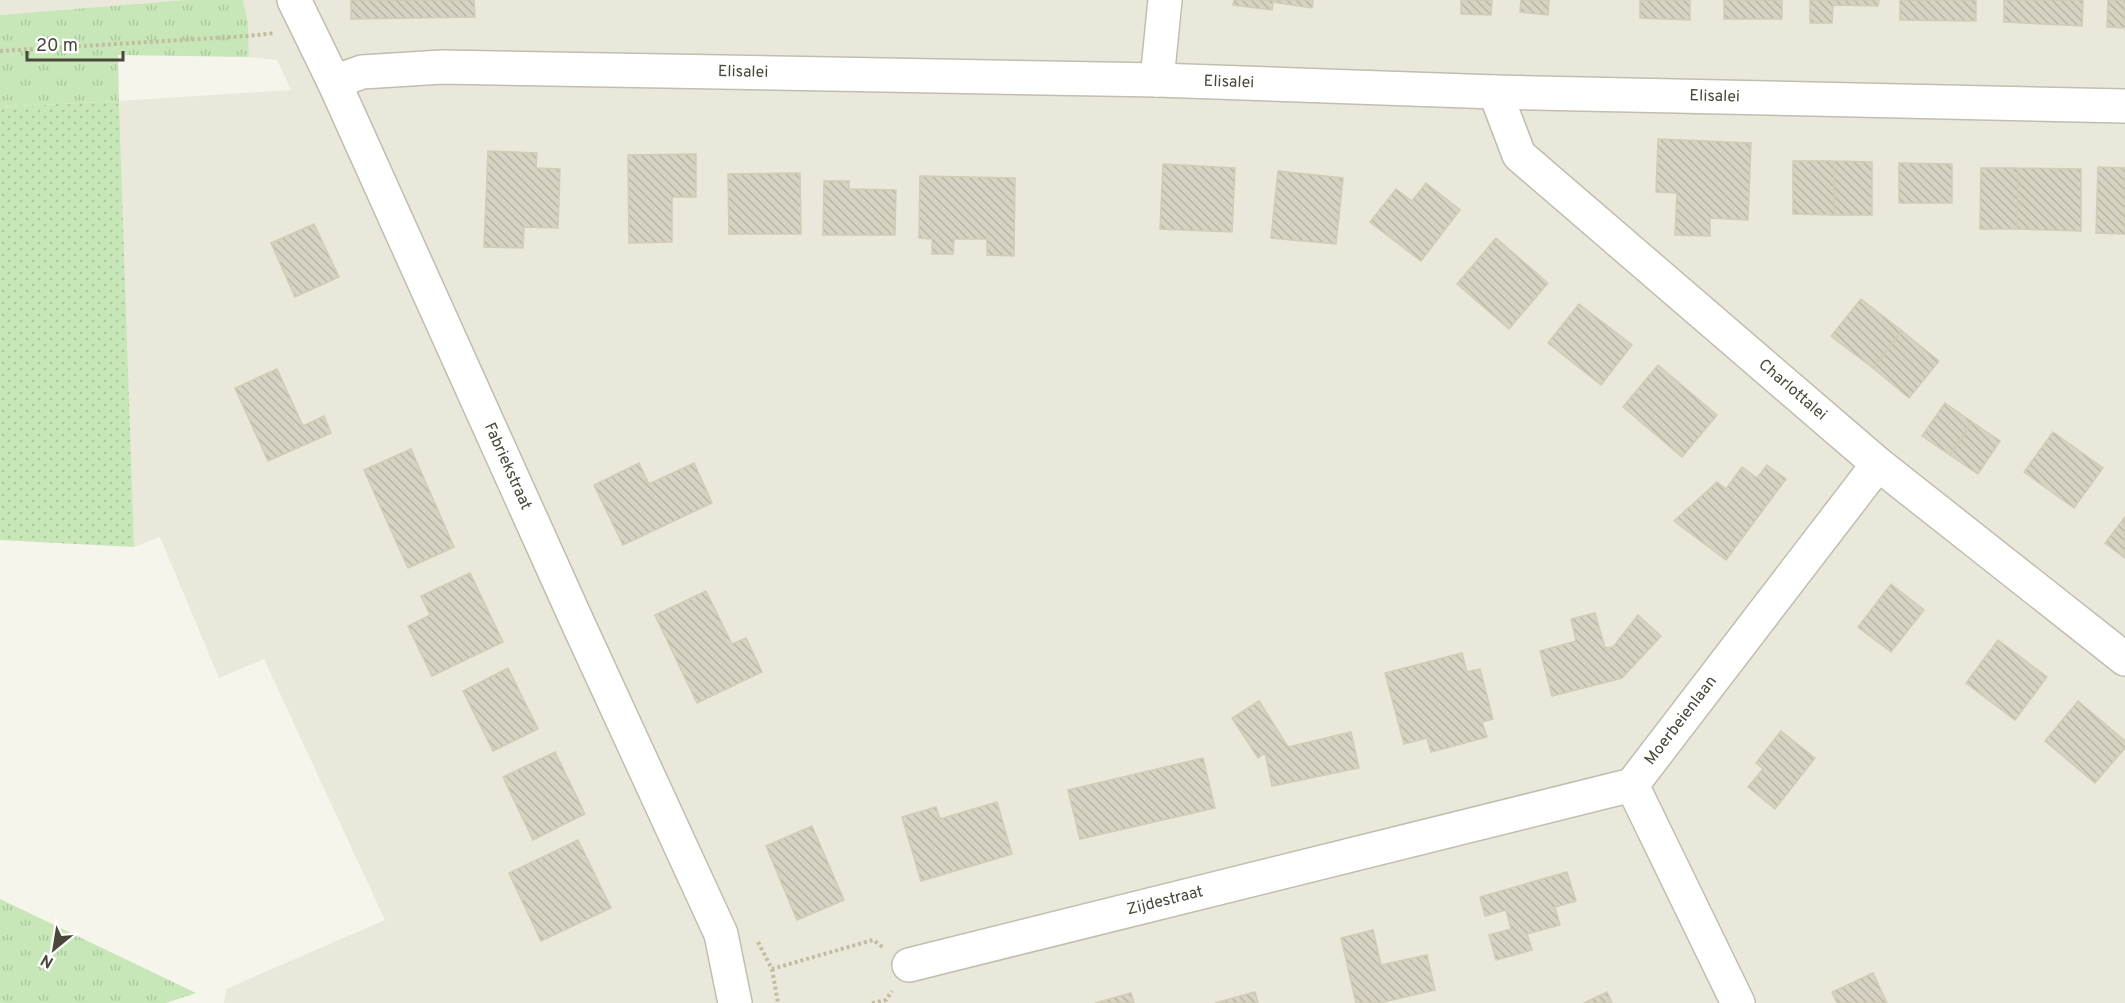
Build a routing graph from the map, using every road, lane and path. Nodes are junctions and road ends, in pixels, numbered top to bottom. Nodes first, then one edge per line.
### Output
1 (1165, 0) edge
2 (300, 14) edge
3 (0, 51) edge
4 (1157, 80) junction
5 (334, 82) junction
6 (1495, 92) junction
7 (2125, 106) edge
8 (1878, 464) junction
9 (2125, 659) edge
10 (1632, 785) junction
11 (722, 934) junction
12 (909, 965) joint
13 (772, 969) junction
14 (735, 1003) edge
15 (778, 1003) edge
16 (1738, 1003) edge

1 - 4 street
2 - 3 path
2 - 5 street, Fabriekstraat
4 - 5 street, Elisalei
4 - 6 street, Elisalei
5 - 11 street, Fabriekstraat
6 - 7 street, Elisalei
6 - 8 street, Charlottalei
8 - 9 street, Charlottalei
8 - 10 street, Moerbeienlaan
10 - 12 street, Zijdestraat
10 - 16 street
11 - 13 path
11 - 14 street, Fabriekstraat
12 - 13 path
13 - 15 path

